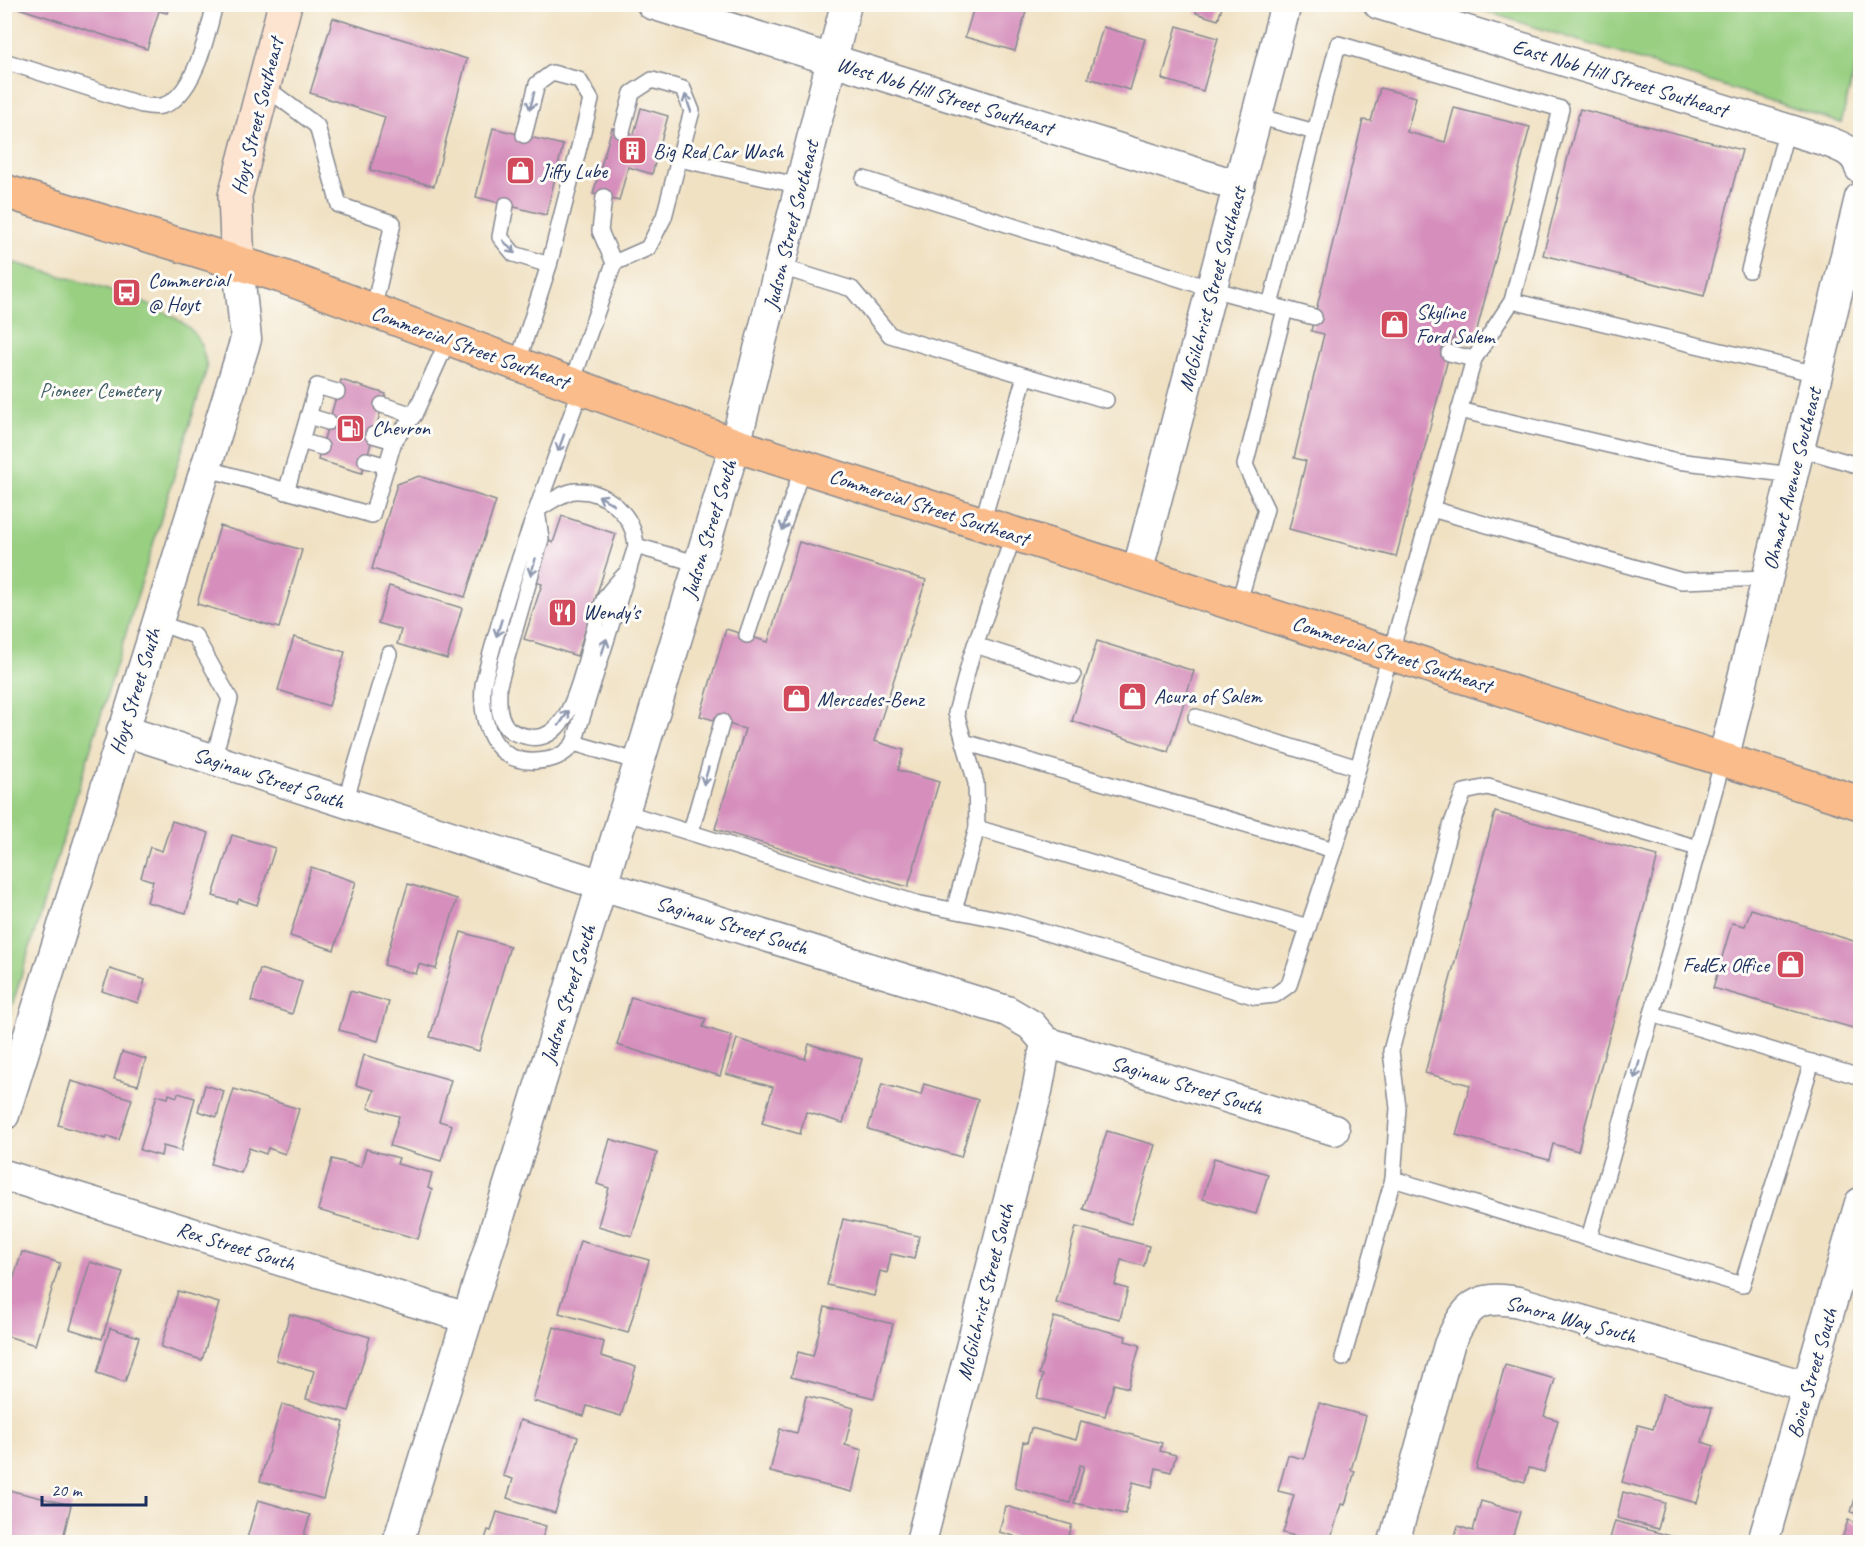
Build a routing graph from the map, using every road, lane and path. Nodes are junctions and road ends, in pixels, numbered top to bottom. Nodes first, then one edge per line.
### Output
1 (215, 4) edge
2 (285, 4) edge
3 (652, 4) edge
4 (846, 4) edge
5 (1286, 4) edge
6 (1379, 4) edge
7 (4, 61) edge
8 (831, 62) junction
9 (264, 86) junction
10 (1257, 116) junction
11 (1787, 129) junction
12 (622, 131) dead end
13 (1315, 132) junction
14 (524, 135) dead end
15 (679, 159) junction
16 (1859, 164) edge
17 (864, 179) dead end
18 (801, 186) junction
19 (1239, 186) junction
20 (4, 191) edge
21 (604, 197) dead end
22 (1860, 198) edge
23 (506, 205) dead end
24 (614, 263) junction
25 (238, 264) junction
26 (549, 265) junction
27 (781, 267) junction
28 (1749, 270) dead end
29 (1212, 289) junction
30 (1512, 301) junction
31 (1270, 305) junction
32 (1285, 309) junction
33 (373, 311) junction
34 (1314, 317) dead end
35 (448, 340) junction
36 (1449, 352) dead end
37 (1474, 359) junction
38 (517, 365) junction
39 (1817, 374) junction
40 (1025, 376) junction
41 (576, 387) junction
42 (337, 392) dead end
43 (1106, 400) dead end
44 (382, 405) dead end
45 (1459, 410) junction
46 (414, 415) junction
47 (308, 416) junction
48 (328, 422) dead end
49 (373, 435) dead end
50 (301, 441) junction
51 (394, 441) junction
52 (735, 445) junction
53 (321, 447) dead end
54 (366, 460) dead end
55 (1796, 461) junction
56 (387, 466) junction
57 (803, 466) junction
58 (1860, 466) edge
59 (205, 468) junction
60 (286, 492) junction
61 (1432, 509) junction
62 (537, 510) junction
63 (982, 523) junction
64 (1014, 534) junction
65 (636, 546) junction
66 (699, 564) junction
67 (629, 570) junction
68 (1137, 573) junction
69 (1767, 578) junction
70 (1238, 605) junction
71 (156, 622) junction
72 (747, 635) dead end
73 (975, 645) junction
74 (389, 654) dead end
75 (1390, 654) junction
76 (1074, 676) dead end
77 (1196, 717) dead end
78 (722, 722) dead end
79 (122, 730) junction
80 (964, 742) junction
81 (574, 743) junction
82 (213, 760) junction
83 (1723, 760) junction
84 (639, 762) junction
85 (1358, 768) junction
86 (345, 802) junction
87 (1860, 803) edge
88 (624, 812) junction
89 (977, 828) junction
90 (691, 831) junction
91 (1698, 848) junction
92 (1334, 850) junction
93 (602, 885) junction
94 (954, 910) junction
95 (1308, 927) junction
96 (1653, 1014) junction
97 (1046, 1042) junction
98 (1812, 1062) junction
99 (1860, 1077) edge
100 (4, 1115) edge
101 (1334, 1131) dead end
102 (4, 1175) edge
103 (1394, 1179) junction
104 (1860, 1203) edge
105 (1589, 1238) junction
106 (467, 1318) junction
107 (1343, 1358) dead end
108 (1808, 1387) junction
109 (398, 1542) edge
110 (921, 1542) edge
111 (1394, 1542) edge
112 (1763, 1542) edge

1 - 7 lane
2 - 9 street, Hoyt Street Southeast
3 - 8 street, West Nob Hill Street Southeast
4 - 8 street, Judson Street Southeast
5 - 10 street, McGilchrist Street Southeast
6 - 11 street, East Nob Hill Street Southeast
8 - 18 street, Judson Street Southeast
8 - 19 street, West Nob Hill Street Southeast
9 - 25 street, Hoyt Street Southeast
9 - 33 lane
10 - 13 lane
10 - 19 street, McGilchrist Street Southeast
11 - 16 street, East Nob Hill Street Southeast
11 - 28 lane
15 -> 12 lane
13 - 30 lane
13 - 31 lane
26 -> 14 lane
15 - 18 lane
15 - 24 lane
17 - 29 lane
18 - 27 street, Judson Street Southeast
19 - 29 street, McGilchrist Street Southeast
20 - 25 main road, Commercial Street Southeast
21 - 24 lane
22 - 39 street, Ohmart Avenue Southeast
23 -> 26 lane
24 - 41 lane
25 - 33 main road, Commercial Street Southeast
25 - 59 street, Hoyt Street South
26 - 38 lane
27 - 40 lane
27 - 52 street, Judson Street Southeast
29 - 31 lane
29 - 68 street, McGilchrist Street Southeast
30 - 37 lane
30 - 39 lane
31 - 32 lane
32 - 34 lane
32 - 70 lane
33 - 35 main road, Commercial Street Southeast
35 - 38 main road, Commercial Street Southeast
35 - 46 lane
36 - 37 lane
37 - 45 lane
38 - 41 main road, Commercial Street Southeast
39 - 55 street, Ohmart Avenue Southeast
40 - 43 lane
40 - 63 lane
41 - 52 main road, Commercial Street Southeast
41 -> 62 lane
42 - 47 lane
44 - 46 lane
45 - 55 lane
45 - 61 lane
46 - 51 lane
47 - 48 lane
47 - 50 lane
49 - 51 lane
50 - 53 lane
50 - 60 lane
51 - 56 lane
52 - 57 main road, Commercial Street Southeast
52 - 66 street, Judson Street South
54 - 56 lane
55 - 58 lane
55 - 69 street, Ohmart Avenue Southeast
56 - 60 lane
57 - 63 main road, Commercial Street Southeast
57 -> 72 lane
59 - 60 lane
59 - 71 street, Hoyt Street South
61 - 69 lane
61 - 75 lane
65 -> 62 lane
62 -> 67 lane
62 -> 81 lane
63 - 64 main road, Commercial Street Southeast
64 - 68 main road, Commercial Street Southeast
64 - 73 lane
65 - 66 lane
65 - 67 lane
66 - 84 street, Judson Street South
81 -> 67 lane
68 - 70 main road, Commercial Street Southeast
69 - 83 street, Ohmart Avenue Southeast
70 - 75 main road, Commercial Street Southeast
71 - 79 street, Hoyt Street South
71 - 82 lane
73 - 76 lane
73 - 80 lane
74 - 86 lane
75 - 83 main road, Commercial Street Southeast
75 - 85 lane
77 - 85 lane
78 -> 90 lane
79 - 82 street, Saginaw Street South
79 - 100 street, Hoyt Street South
80 - 89 lane
80 - 92 lane
81 - 84 lane
82 - 86 street, Saginaw Street South
83 - 87 main road, Commercial Street Southeast
83 - 91 lane
84 - 88 street, Judson Street South
85 - 92 lane
86 - 93 street, Saginaw Street South
88 - 90 lane
88 - 93 street, Judson Street South
89 - 94 lane
89 - 95 lane
90 - 94 lane
91 - 96 lane
91 - 103 lane
92 - 95 lane
93 - 97 street, Saginaw Street South
93 - 106 street, Judson Street South
94 - 95 lane
96 - 98 lane
96 -> 105 lane
97 - 101 street, Saginaw Street South
97 - 110 street, McGilchrist Street South
98 - 99 lane
98 - 105 lane
102 - 106 street, Rex Street South
103 - 105 lane
103 - 107 lane
104 - 108 street, Boice Street South
106 - 109 street, Judson Street South
108 - 111 street, Sonora Way South
108 - 112 street, Boice Street South

